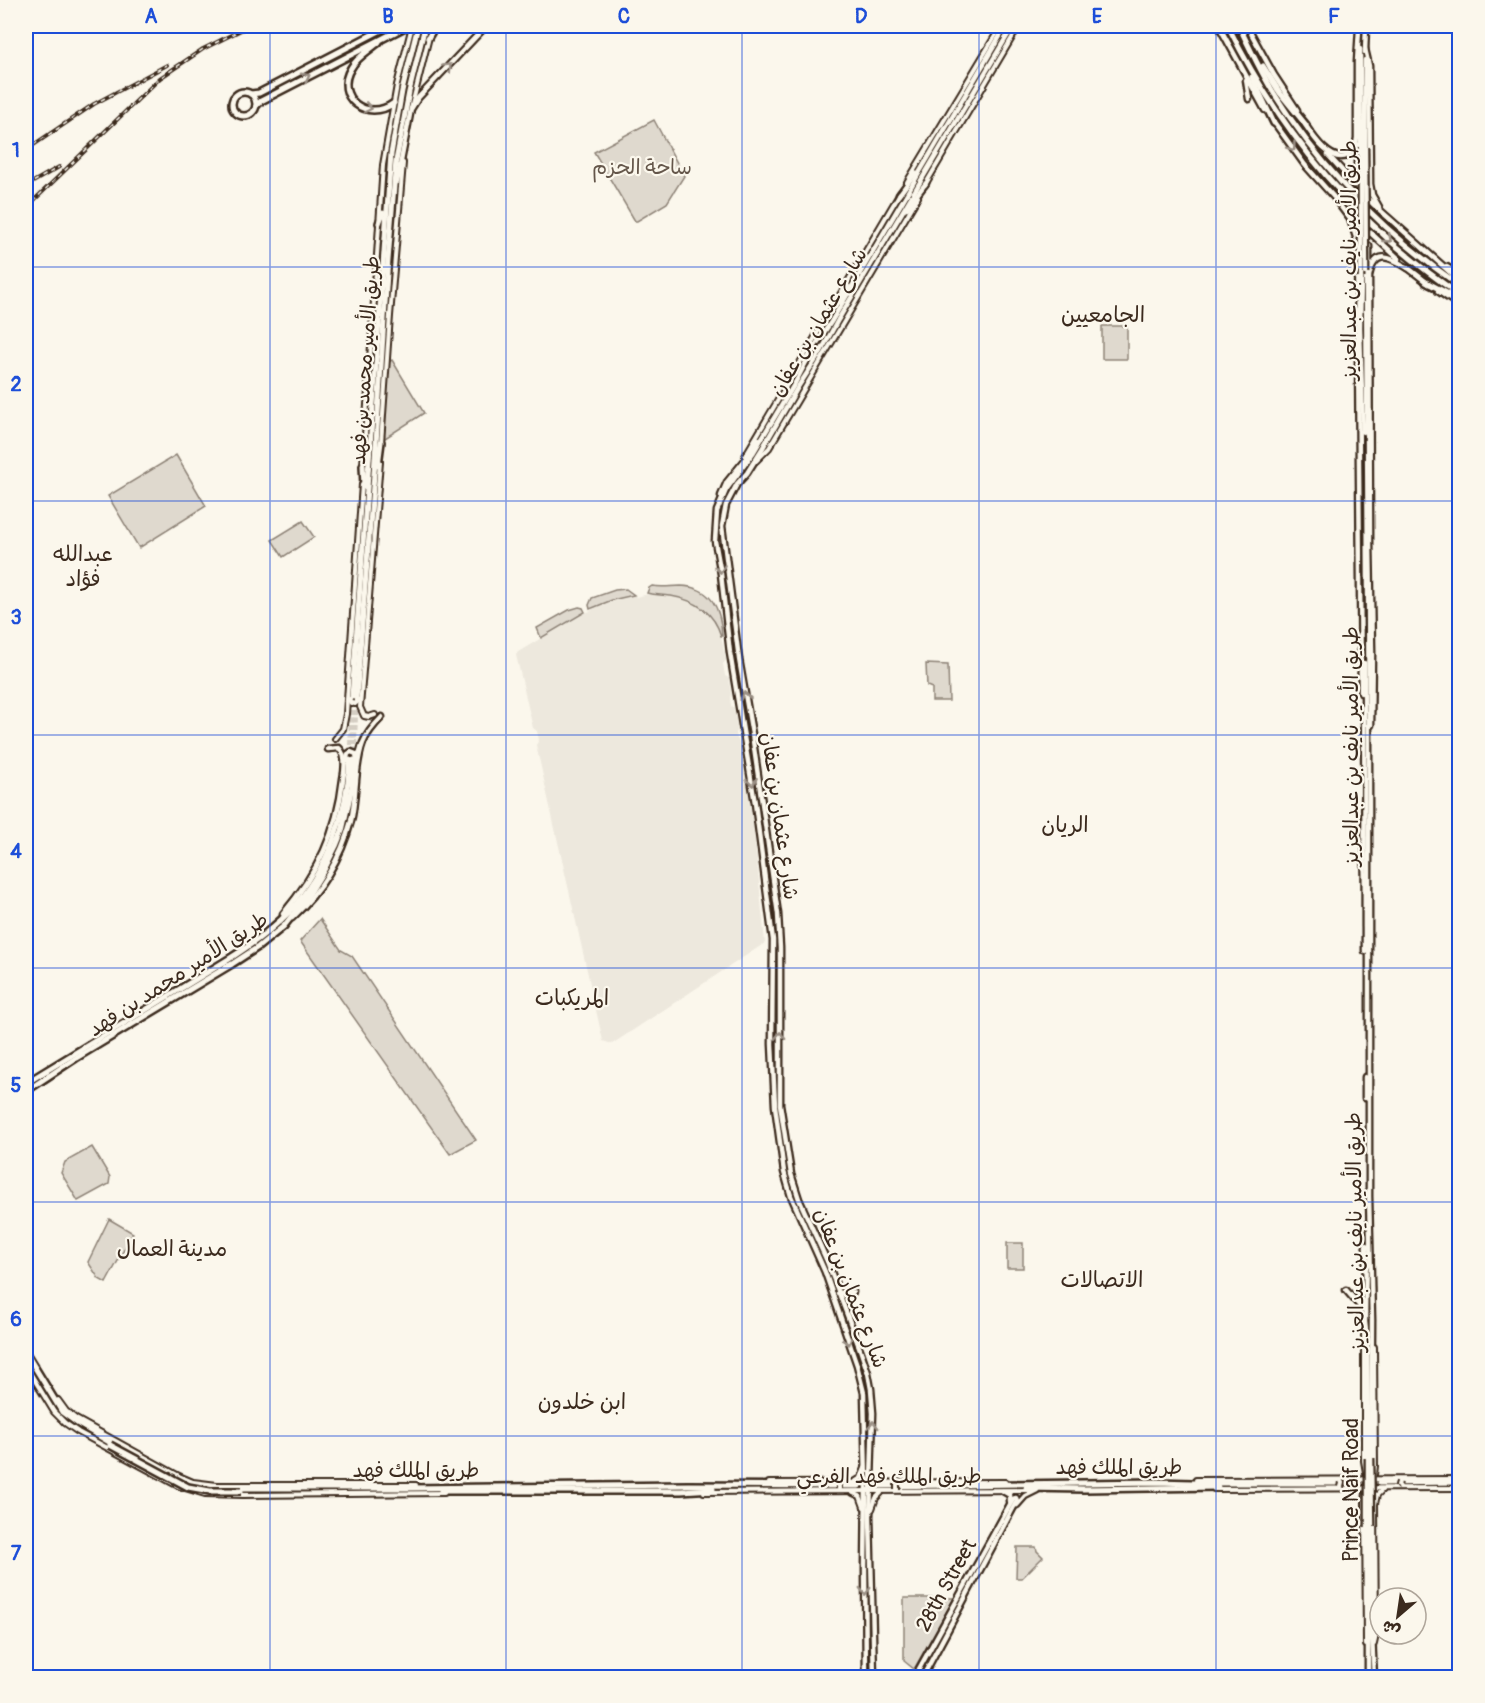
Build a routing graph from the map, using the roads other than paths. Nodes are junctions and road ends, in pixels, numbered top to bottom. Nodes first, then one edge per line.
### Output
1 (384, 26) edge
2 (389, 26) edge
3 (406, 26) edge
4 (412, 26) edge
5 (418, 26) edge
6 (426, 26) edge
7 (433, 26) edge
8 (486, 26) edge
9 (1001, 26) edge
10 (1006, 26) edge
11 (1013, 26) edge
12 (1019, 26) edge
13 (1219, 26) edge
14 (1227, 26) edge
15 (1239, 26) edge
16 (1246, 26) edge
17 (1366, 26) edge
18 (1359, 27) edge
19 (375, 33) junction
20 (385, 37) junction
21 (428, 38) joint
22 (1245, 39) junction
23 (1236, 43) junction
24 (1365, 49) junction
25 (981, 68) junction
26 (1242, 69) junction
27 (987, 71) junction
28 (974, 80) junction
29 (979, 84) junction
30 (406, 92) junction
31 (251, 94) junction
32 (1249, 99) dead end
33 (393, 103) junction
34 (256, 106) junction
35 (411, 109) junction
36 (1274, 123) junction
37 (408, 124) junction
38 (1306, 125) junction
39 (1357, 138) junction
40 (933, 146) junction
41 (1363, 147) junction
42 (1323, 148) junction
43 (1369, 166) junction
44 (926, 183) junction
45 (393, 190) junction
46 (899, 195) junction
47 (387, 200) junction
48 (1338, 203) junction
49 (1390, 220) junction
50 (379, 223) junction
51 (887, 238) junction
52 (1420, 247) junction
53 (1357, 248) junction
54 (857, 266) junction
55 (1408, 268) junction
56 (1367, 275) junction
57 (1460, 276) edge
58 (1460, 281) edge
59 (1426, 282) junction
60 (1460, 286) edge
61 (1460, 295) edge
62 (1460, 300) edge
63 (1460, 306) edge
64 (840, 321) junction
65 (831, 322) junction
66 (796, 385) junction
67 (1366, 389) junction
68 (1362, 410) junction
69 (1370, 416) junction
70 (765, 432) junction
71 (1358, 436) junction
72 (381, 442) junction
73 (742, 462) junction
74 (363, 465) junction
75 (751, 466) junction
76 (371, 509) junction
77 (717, 511) junction
78 (365, 513) junction
79 (1365, 522) junction
80 (1365, 627) junction
81 (347, 689) junction
82 (361, 694) junction
83 (375, 715) dead end
84 (382, 717) dead end
85 (1364, 722) junction
86 (335, 739) dead end
87 (1368, 745) junction
88 (328, 749) dead end
89 (354, 761) junction
90 (345, 767) junction
91 (276, 924) junction
92 (1366, 951) junction
93 (26, 1083) edge
94 (26, 1091) edge
95 (783, 1167) junction
96 (797, 1194) junction
97 (1368, 1242) junction
98 (830, 1285) junction
99 (1346, 1290) dead end
100 (853, 1292) dead end
101 (838, 1293) junction
102 (1365, 1312) junction
103 (1372, 1320) joint
104 (1365, 1322) joint
105 (26, 1353) edge
106 (27, 1360) edge
107 (1369, 1462) junction
108 (869, 1465) junction
109 (188, 1480) junction
110 (1387, 1480) junction
111 (1168, 1482) junction
112 (851, 1483) junction
113 (869, 1483) junction
114 (885, 1483) junction
115 (898, 1483) junction
116 (1041, 1483) junction
117 (1360, 1483) junction
118 (1339, 1484) junction
119 (1370, 1484) junction
120 (1378, 1484) junction
121 (1401, 1484) junction
122 (1460, 1484) edge
123 (688, 1485) junction
124 (478, 1486) junction
125 (184, 1488) junction
126 (839, 1488) junction
127 (1201, 1488) junction
128 (1084, 1489) junction
129 (1353, 1489) junction
130 (1386, 1489) junction
131 (241, 1490) junction
132 (1037, 1490) junction
133 (693, 1491) junction
134 (868, 1491) junction
135 (887, 1491) junction
136 (898, 1491) junction
137 (1003, 1491) junction
138 (454, 1492) junction
139 (1365, 1502) junction
140 (1375, 1504) junction
141 (865, 1510) junction
142 (1010, 1510) junction
143 (870, 1516) junction
144 (1375, 1517) junction
145 (1365, 1518) junction
146 (1370, 1527) junction
147 (1373, 1648) junction
148 (1367, 1658) junction
149 (866, 1677) edge
150 (874, 1677) edge
151 (914, 1677) edge
152 (922, 1677) edge
153 (1368, 1677) edge
154 (1374, 1677) edge

1 - 19 main road
2 - 19 highway
3 - 20 highway
4 - 33 main road
5 - 30 highway, طريق الأمير محمد بن فهد
6 - 30 highway, طريق الأمير محمد بن فهد
7 - 21 highway
35 -> 8 main road
9 - 46 main road
10 - 25 main road, شارع عثمان بن عفان
11 - 27 main road, شارع عثمان بن عفان
12 - 44 main road
13 - 26 main road
14 - 23 highway
15 - 22 highway
16 - 38 main road
17 - 24 main road, طريق الأمير نايف بن عبدالعزيز
18 - 39 main road
18 - 41 main road, طريق الأمير نايف بن عبدالعزيز
19 - 31 highway
20 -> 33 highway
34 -> 20 highway
21 - 35 main road
22 - 38 highway
22 - 60 highway
23 - 36 highway
23 -> 61 highway
24 - 41 main road, طريق الأمير نايف بن عبدالعزيز
24 - 43 main road
25 - 27 main road
25 - 28 main road, شارع عثمان بن عفان
26 - 32 main road
26 - 36 main road
27 - 29 main road, شارع عثمان بن عفان
28 - 29 main road
28 - 40 main road, شارع عثمان بن عفان
29 - 51 main road, شارع عثمان بن عفان
30 - 45 highway, طريق الأمير محمد بن فهد
30 - 47 highway, طريق الأمير محمد بن فهد
31 - 34 highway
31 - 34 highway
33 - 50 main road
35 - 37 main road
36 -> 48 main road
37 - 45 main road
37 - 72 main road
38 - 42 main road
39 - 42 main road
39 - 43 main road
40 - 46 main road
40 - 65 main road, شارع عثمان بن عفان
41 - 56 main road, طريق الأمير نايف بن عبدالعزيز, bridge
41 - 68 main road, طريق الأمير نايف بن عبدالعزيز, bridge
42 - 49 main road
43 - 49 main road
44 - 51 main road
44 - 64 main road
45 - 76 highway, طريق الأمير محمد بن فهد
46 - 54 main road
47 - 50 highway
47 - 78 highway, طريق الأمير محمد بن فهد
48 - 53 main road
48 - 55 main road
49 - 52 main road
50 - 74 main road
51 - 64 main road, شارع عثمان بن عفان
52 - 57 main road
52 - 58 main road
53 - 56 main road
53 - 71 main road
54 - 65 main road
54 - 73 main road
55 - 56 main road
55 - 59 main road
56 - 67 main road, طريق الأمير نايف بن عبدالعزيز
56 - 69 main road
59 - 62 highway
59 - 63 main road
64 - 65 main road
64 - 66 main road, شارع عثمان بن عفان
64 - 75 main road
65 - 66 main road, شارع عثمان بن عفان
66 - 66 main road
66 - 70 main road, شارع عثمان بن عفان
66 - 75 main road, شارع عثمان بن عفان
67 - 69 main road
67 - 79 main road, طريق الأمير نايف بن عبدالعزيز
68 - 71 main road
68 - 79 main road, طريق الأمير نايف بن عبدالعزيز
69 - 87 main road
70 - 73 main road
70 - 77 main road, شارع عثمان بن عفان
71 - 85 main road
72 - 76 highway
72 - 82 main road
73 - 77 main road
74 - 78 highway
74 - 81 main road
96 -> 75 main road, شارع عثمان بن عفان
76 - 78 highway, طريق الأمير محمد بن فهد
77 -> 95 main road, شارع عثمان بن عفان
79 - 80 main road, طريق الأمير نايف بن عبدالعزيز
80 - 85 main road, طريق الأمير نايف بن عبدالعزيز
80 - 87 main road, طريق الأمير نايف بن عبدالعزيز
81 - 82 main road
81 - 86 main road
82 - 83 main road
84 - 89 main road
85 - 92 main road, طريق الأمير نايف بن عبدالعزيز
87 - 92 main road, طريق الأمير نايف بن عبدالعزيز
88 - 90 main road
89 - 90 main road
89 - 91 highway, طريق الأمير محمد بن فهد
89 - 94 highway, طريق الأمير محمد بن فهد
90 - 91 main road
91 - 93 highway, طريق الأمير محمد بن فهد
92 - 97 main road, طريق الأمير نايف بن عبدالعزيز
95 - 96 main road
95 - 98 main road, شارع عثمان بن عفان
96 - 101 main road, شارع عثمان بن عفان
97 - 102 main road, طريق الأمير نايف بن عبدالعزيز
97 - 103 main road, طريق الأمير نايف بن عبدالعزيز
98 - 101 main road
98 -> 108 main road, شارع عثمان بن عفان
99 - 102 main road
100 - 101 main road
108 -> 101 main road, شارع عثمان بن عفان
102 - 104 main road, طريق الأمير نايف بن عبدالعزيز
103 - 107 main road, Prince Naif Road
104 - 107 main road, Prince Naif Road
105 - 106 highway, طريق الملك فهد
106 - 109 main road
106 - 125 main road
106 - 131 highway, طريق الملك فهد, bridge
107 - 110 main road
107 - 117 main road
107 - 119 main road, Prince Naif Road
107 - 119 main road, Prince Naif Road
107 - 146 main road, Prince Naif Road, bridge
108 - 112 main road
108 - 113 main road, شارع عثمان بن عفان
108 - 114 main road
109 - 124 main road
109 - 125 main road
110 - 120 main road
110 - 121 main road
111 - 116 highway, طريق الملك فهد
111 - 117 highway, طريق الملك فهد
111 - 118 main road
112 - 113 main road, طريق الملك فهد الفرعي
112 - 126 main road, طريق الملك فهد الفرعي
113 - 114 main road, طريق الملك فهد الفرعي
113 - 134 main road, شارع عثمان بن عفان
114 - 115 main road, طريق الملك فهد الفرعي
115 - 116 main road, طريق الملك فهد الفرعي
115 - 136 main road, bridge
116 - 128 highway, طريق الملك فهد
117 - 118 main road
117 - 119 main road
117 - 119 main road
117 - 127 highway, طريق الملك فهد
117 - 129 main road
118 - 127 main road
118 - 129 main road
119 - 120 main road
119 - 120 main road
119 - 139 main road, Prince Naif Road
119 - 140 main road, Prince Naif Road
120 - 122 highway
120 - 130 main road
121 - 122 main road
121 - 122 main road
121 - 130 main road
123 - 124 highway, طريق الملك فهد
123 - 126 main road, طريق الملك فهد الفرعي
123 - 133 highway, طريق الملك فهد
124 - 131 highway, طريق الملك فهد
125 - 138 main road
126 - 133 main road, طريق الملك فهد الفرعي
126 - 134 main road, طريق الملك فهد الفرعي
126 - 141 main road
127 - 128 highway, طريق الملك فهد
128 - 132 main road, طريق الملك فهد الفرعي
129 - 139 main road
130 - 140 main road
131 - 138 highway, طريق الملك فهد
132 - 137 main road, طريق الملك فهد الفرعي
132 - 142 main road
133 - 138 highway, طريق الملك فهد
134 - 135 main road, طريق الملك فهد الفرعي
134 - 141 main road, شارع عثمان بن عفان
134 - 143 main road, شارع عثمان بن عفان
135 - 136 main road, طريق الملك فهد الفرعي
135 - 143 main road
136 - 137 main road, طريق الملك فهد الفرعي
137 - 142 main road
139 - 145 main road, Prince Naif Road
140 - 144 main road, Prince Naif Road
141 -> 149 main road, شارع عثمان بن عفان
142 - 151 main road, 28th Street
142 - 152 main road, 28th Street
143 - 150 main road, شارع عثمان بن عفان
144 - 145 main road
144 - 147 main road, Prince Naif Road
145 - 148 main road, Prince Naif Road
146 - 147 main road, Prince Naif Road
146 - 148 main road, Prince Naif Road
147 - 154 main road, Prince Naif Road
148 - 153 main road, Prince Naif Road

